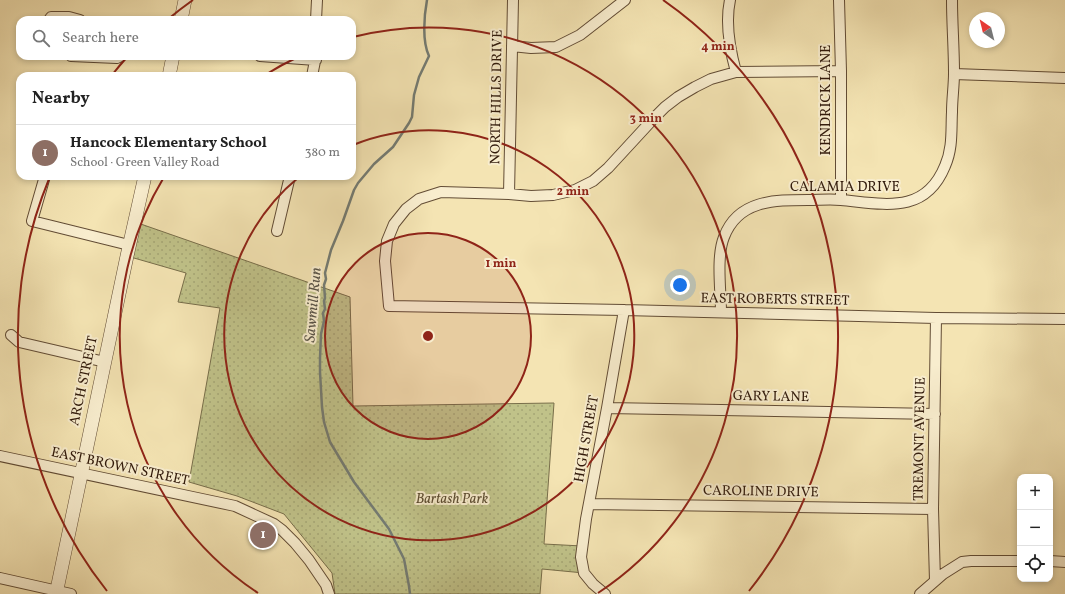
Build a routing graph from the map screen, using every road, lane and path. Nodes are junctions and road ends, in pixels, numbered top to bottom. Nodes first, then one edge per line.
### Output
1 (185, 0) edge
2 (317, 0) edge
3 (513, 0) edge
4 (625, 0) edge
5 (730, 0) edge
6 (839, 0) edge
7 (952, 0) edge
8 (182, 16) edge
9 (316, 16) edge
10 (512, 46) junction
11 (172, 60) edge
12 (316, 60) edge
13 (841, 71) junction
14 (169, 72) edge
15 (313, 72) edge
16 (736, 72) junction
17 (954, 74) junction
18 (1065, 78) edge
19 (44, 180) edge
20 (144, 180) edge
21 (289, 180) edge
22 (509, 194) junction
23 (840, 200) junction
24 (277, 231) dead end
25 (129, 245) junction
26 (624, 310) junction
27 (721, 312) junction
28 (936, 318) junction
29 (1065, 319) edge
30 (11, 334) dead end
31 (105, 362) junction
32 (607, 408) junction
33 (935, 414) junction
34 (0, 456) edge
35 (81, 474) junction
36 (590, 504) junction
37 (933, 509) junction
38 (1017, 561) edge
39 (1053, 562) edge
40 (1065, 562) edge
41 (0, 578) edge
42 (935, 581) junction
43 (56, 592) edge
44 (70, 594) edge
45 (329, 594) edge
46 (605, 594) edge
47 (920, 594) edge

1 - 8 street
2 - 9 street
3 - 10 street, NORTH HILLS DRIVE
4 - 10 street
5 - 16 street
6 - 13 street, KENDRICK LANE
7 - 17 street, CALAMIA DRIVE
10 - 22 street, NORTH HILLS DRIVE
11 - 14 street
12 - 15 street
13 - 16 street
13 - 23 street, KENDRICK LANE
16 - 22 street
17 - 18 street
17 - 23 street, CALAMIA DRIVE
19 - 25 street
20 - 25 street, ARCH STREET
21 - 24 street
22 - 26 street, EAST ROBERTS STREET
23 - 27 street, CALAMIA DRIVE
25 - 31 street, ARCH STREET
26 - 27 street, EAST ROBERTS STREET
26 - 32 street, HIGH STREET
27 - 28 street, EAST ROBERTS STREET
28 - 29 street, EAST ROBERTS STREET
28 - 33 street, TREMONT AVENUE
30 - 31 street
31 - 35 street, ARCH STREET
32 - 33 street, GARY LANE
32 - 36 street, HIGH STREET
33 - 37 street, TREMONT AVENUE
34 - 35 street, EAST BROWN STREET
35 - 43 street, ARCH STREET
35 - 45 street, EAST BROWN STREET
36 - 37 street, CAROLINE DRIVE
36 - 46 street, HIGH STREET
37 - 42 street, TREMONT AVENUE
38 - 42 street
39 - 40 street
41 - 43 street
42 - 47 street
43 - 44 street

